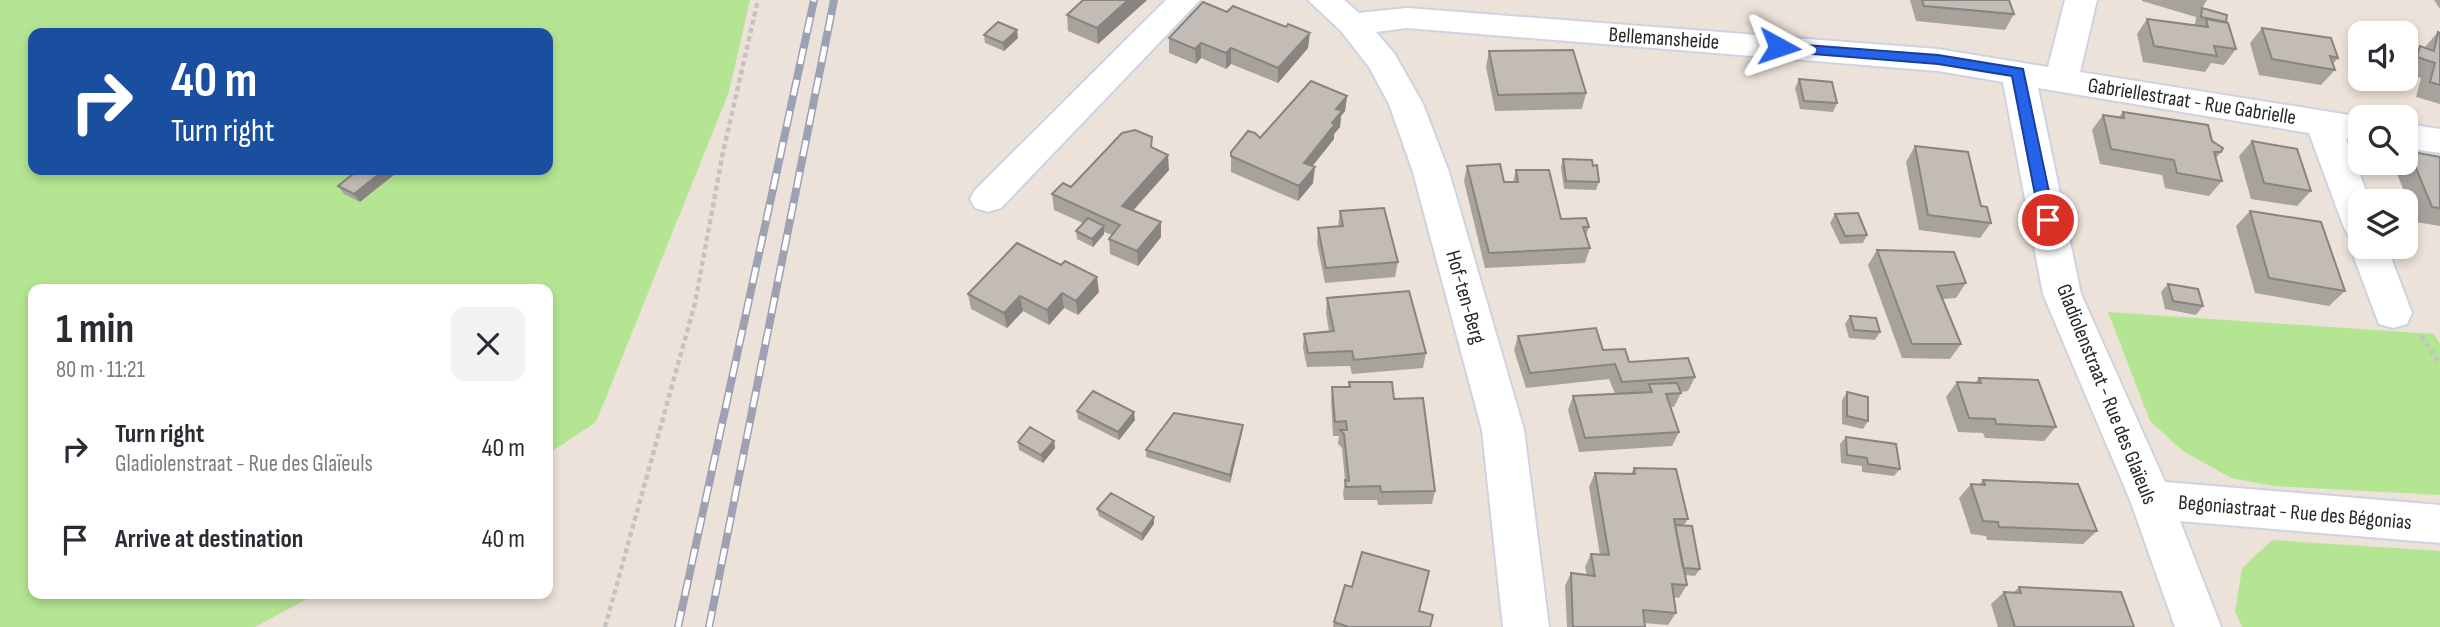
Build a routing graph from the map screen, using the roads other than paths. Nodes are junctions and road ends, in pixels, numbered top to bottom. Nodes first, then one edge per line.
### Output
1 (1184, 0) edge
2 (2081, 0) edge
3 (1338, 12) edge
4 (2018, 72) junction
5 (2061, 80) junction
6 (2323, 123) junction
7 (2348, 127) edge
8 (2418, 138) edge
9 (2440, 141) edge
10 (2348, 190) edge
11 (988, 199) dead end
12 (2373, 259) edge
13 (2393, 313) dead end
14 (2151, 500) junction
15 (2440, 524) edge
16 (1526, 627) edge
17 (2198, 627) edge

1 - 11 street
2 - 5 street
3 - 4 street, Bellemansheide
3 - 16 street, Hof-ten-Berg
4 - 5 street, Bellemansheide
4 - 14 street, Gladiolenstraat - Rue des Glaïeuls
5 - 6 street, Gabriellestraat - Rue Gabrielle
6 - 7 street, Gabriellestraat - Rue Gabrielle
6 - 10 street, Gabriellestraat - Rue Gabrielle
8 - 9 street
12 - 13 street
14 - 15 street, Begoniastraat - Rue des Bégonias
14 - 17 street, Gladiolenstraat - Rue des Glaïeuls

